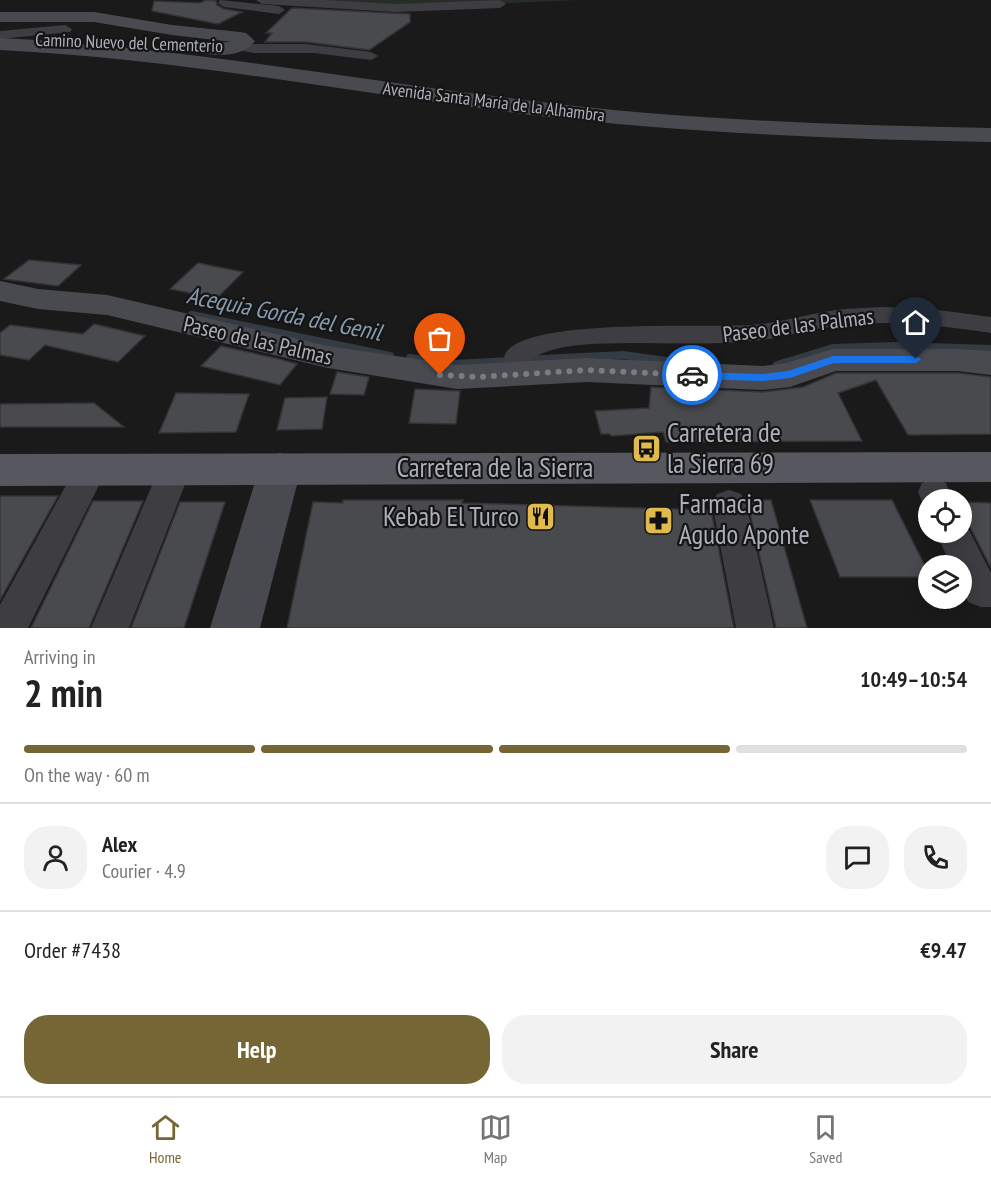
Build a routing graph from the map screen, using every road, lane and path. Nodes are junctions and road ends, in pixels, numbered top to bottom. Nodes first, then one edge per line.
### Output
1 (10, 0) edge
2 (228, 0) edge
3 (262, 0) edge
4 (0, 2) edge
5 (500, 4) dead end
6 (0, 16) edge
7 (366, 20) dead end
8 (65, 29) dead end
9 (5, 40) edge
10 (237, 46) junction
11 (371, 56) dead end
12 (991, 135) edge
13 (0, 291) edge
14 (991, 325) edge
15 (991, 363) edge
16 (517, 365) junction
17 (991, 467) edge
18 (175, 469) junction
19 (280, 469) junction
20 (0, 470) edge
21 (91, 470) junction
22 (729, 503) dead end
23 (958, 543) edge
24 (991, 591) edge
25 (8, 628) edge
26 (110, 628) edge
27 (235, 628) edge
28 (755, 628) edge

1 - 4 street
2 - 7 street
3 - 5 street
6 - 10 street, Camino Nuevo del Cementerio
8 - 9 street, Camino Nuevo del Cementerio
9 - 10 street, Camino Nuevo del Cementerio
9 - 12 street, Avenida Santa María de la Alhambra
10 - 11 street
13 - 16 street, Paseo de las Palmas
14 - 16 street, Paseo de las Palmas
15 - 16 street, Paseo de las Palmas
17 - 19 main road, Carretera de la Sierra
18 - 19 main road, Carretera de la Sierra
18 - 21 main road, Carretera de la Sierra
18 - 26 street
19 - 27 street
20 - 21 main road, Carretera de la Sierra
21 - 25 street
22 - 28 street
23 - 24 street

